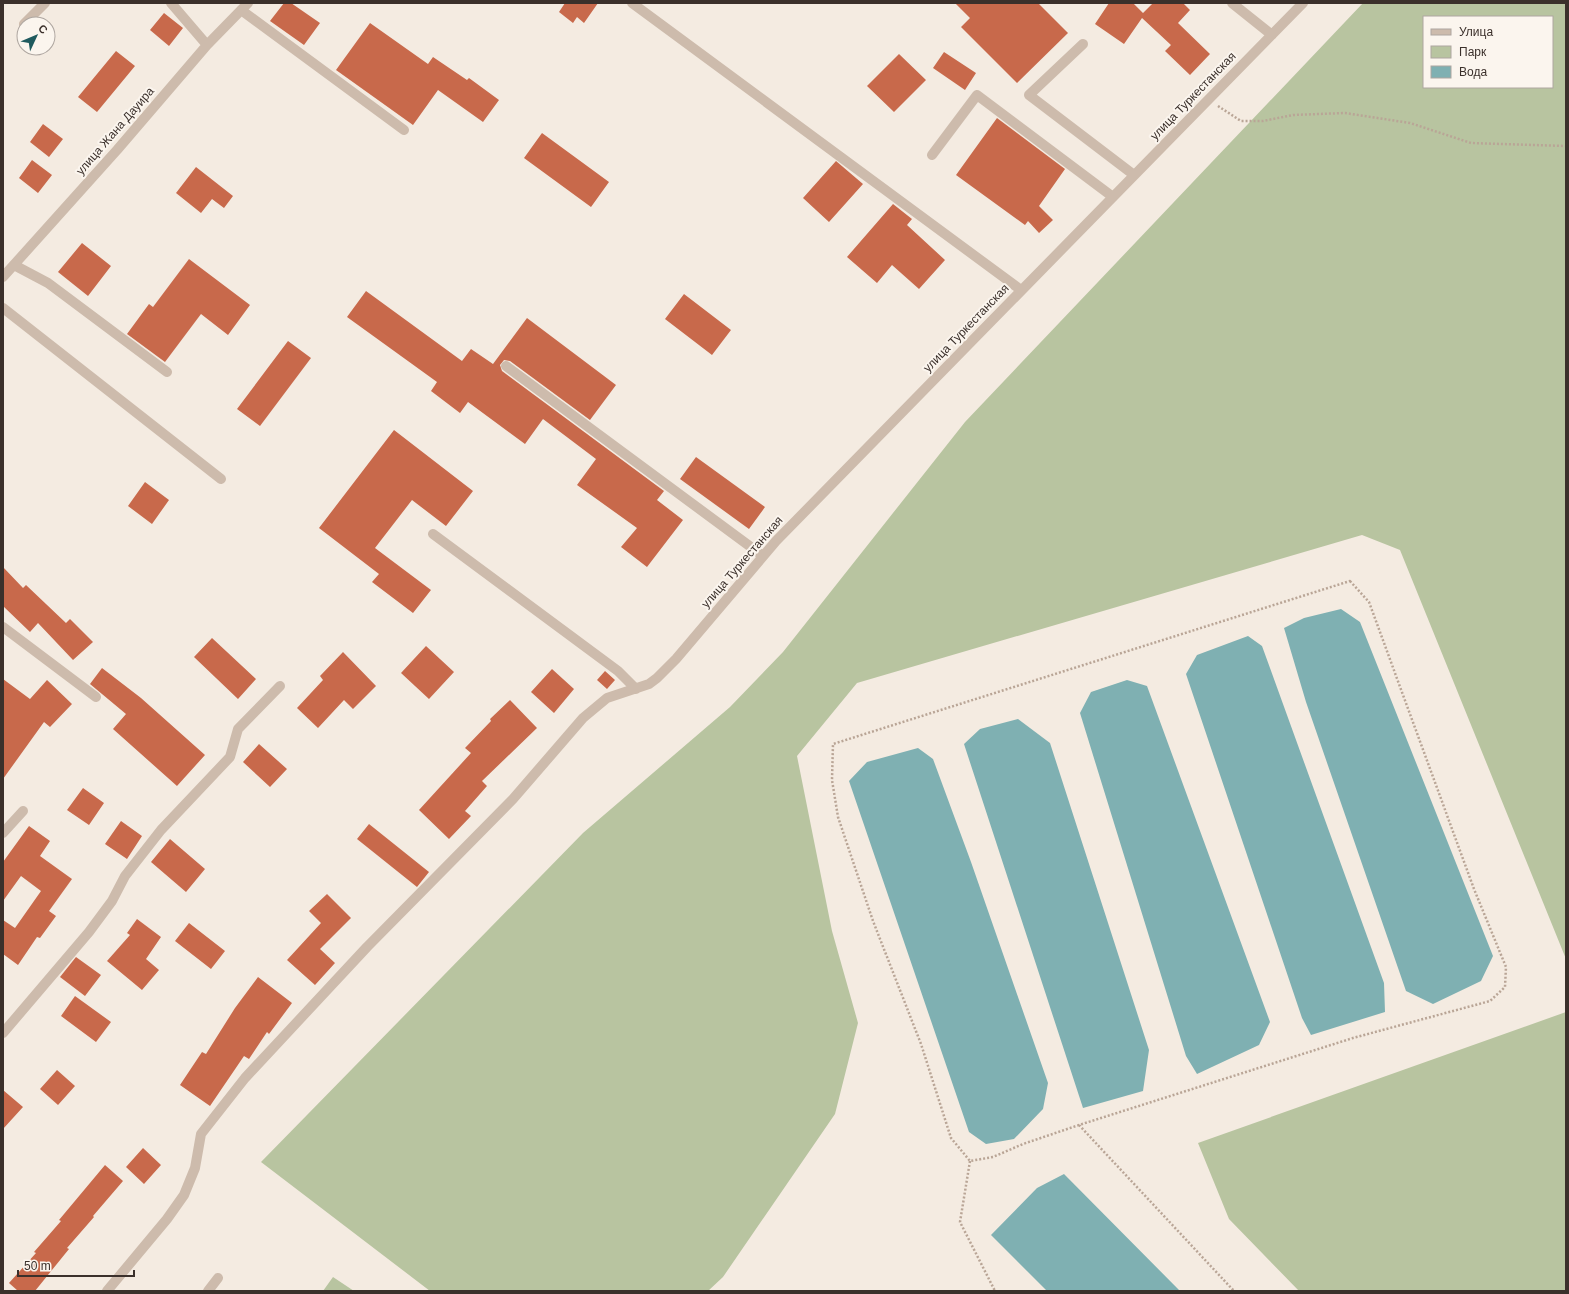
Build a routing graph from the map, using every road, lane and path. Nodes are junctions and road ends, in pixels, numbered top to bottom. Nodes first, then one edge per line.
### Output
1 (45, 3) edge
2 (171, 3) edge
3 (632, 3) edge
4 (1232, 3) edge
5 (1303, 3) edge
6 (244, 7) edge
7 (32, 16) edge
8 (1272, 35) junction
9 (1083, 44) dead end
10 (207, 45) junction
11 (1209, 99) junction
12 (404, 130) dead end
13 (1566, 146) edge
14 (932, 155) dead end
15 (1134, 175) junction
16 (1113, 196) junction
17 (14, 265) junction
18 (3, 277) edge
19 (1021, 290) junction
20 (3, 308) edge
21 (506, 366) dead end
22 (167, 372) dead end
23 (221, 479) dead end
24 (433, 534) dead end
25 (763, 556) junction
26 (3, 627) edge
27 (280, 686) dead end
28 (636, 689) junction
29 (96, 697) dead end
30 (23, 811) dead end
31 (3, 833) edge
32 (3, 1033) edge
33 (1079, 1125) junction
34 (970, 1161) junction
35 (218, 1278) dead end
36 (107, 1291) edge
37 (208, 1291) edge
38 (995, 1291) edge
39 (1234, 1291) edge

1 - 7 street
2 - 10 street
3 - 19 street
4 - 8 street
5 - 8 street, улица Туркестанская
6 - 10 street, улица Жана Дауира
6 - 12 street
8 - 11 street, улица Туркестанская
9 - 15 street
10 - 17 street, улица Жана Дауира
11 - 13 path
11 - 15 street, улица Туркестанская
14 - 16 street
15 - 16 street, улица Туркестанская
16 - 19 street, улица Туркестанская
17 - 18 street, улица Жана Дауира
17 - 22 street
19 - 25 street, улица Туркестанская
20 - 23 street
21 - 25 street
24 - 28 street
25 - 28 street, улица Туркестанская
26 - 29 street
27 - 32 street
28 - 36 street, улица Туркестанская
30 - 31 street
33 - 34 path
33 - 34 path
33 - 39 path
34 - 38 path
35 - 37 street

